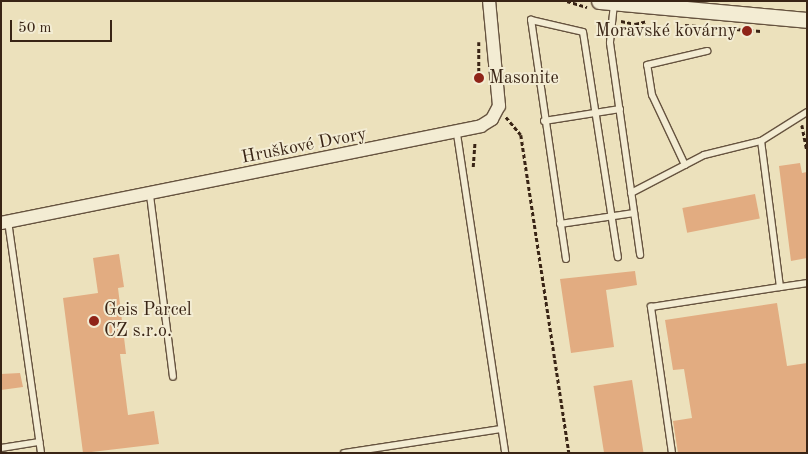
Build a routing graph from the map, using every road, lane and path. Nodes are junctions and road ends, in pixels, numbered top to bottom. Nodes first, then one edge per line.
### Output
1 (489, 1) edge
2 (599, 1) edge
3 (614, 4) junction
4 (807, 20) edge
5 (707, 51) dead end
6 (620, 109) junction
7 (807, 112) edge
8 (596, 113) junction
9 (504, 116) dead end
10 (802, 120) dead end
11 (544, 121) junction
12 (457, 134) junction
13 (761, 141) junction
14 (807, 150) edge
15 (685, 165) junction
16 (631, 193) junction
17 (150, 195) junction
18 (634, 213) junction
19 (611, 216) junction
20 (5, 222) edge
21 (560, 224) junction
22 (640, 255) dead end
23 (618, 257) dead end
24 (566, 259) dead end
25 (807, 283) edge
26 (780, 287) junction
27 (173, 377) dead end
28 (501, 429) junction
29 (40, 442) junction
30 (1, 448) edge
31 (41, 453) edge
32 (344, 453) edge
33 (505, 453) edge
34 (569, 453) edge
35 (672, 453) edge

1 - 12 street, Hruškové Dvory
2 - 3 street
3 - 4 street
3 - 6 lane
5 - 15 lane
6 - 8 lane
6 - 16 lane
7 - 13 lane
8 - 11 lane
8 - 11 lane
8 - 19 lane
9 - 34 path
10 - 14 path
11 - 21 lane
12 - 17 street, Hruškové Dvory
12 - 28 lane
13 - 15 lane
13 - 26 lane
15 - 16 lane
16 - 18 lane
17 - 20 street, Hruškové Dvory
17 - 27 lane
18 - 19 lane
18 - 22 lane
19 - 21 lane
19 - 23 lane
20 - 29 lane
21 - 24 lane
25 - 26 lane
26 - 35 lane
28 - 32 lane
28 - 33 lane
29 - 30 lane
29 - 31 lane

